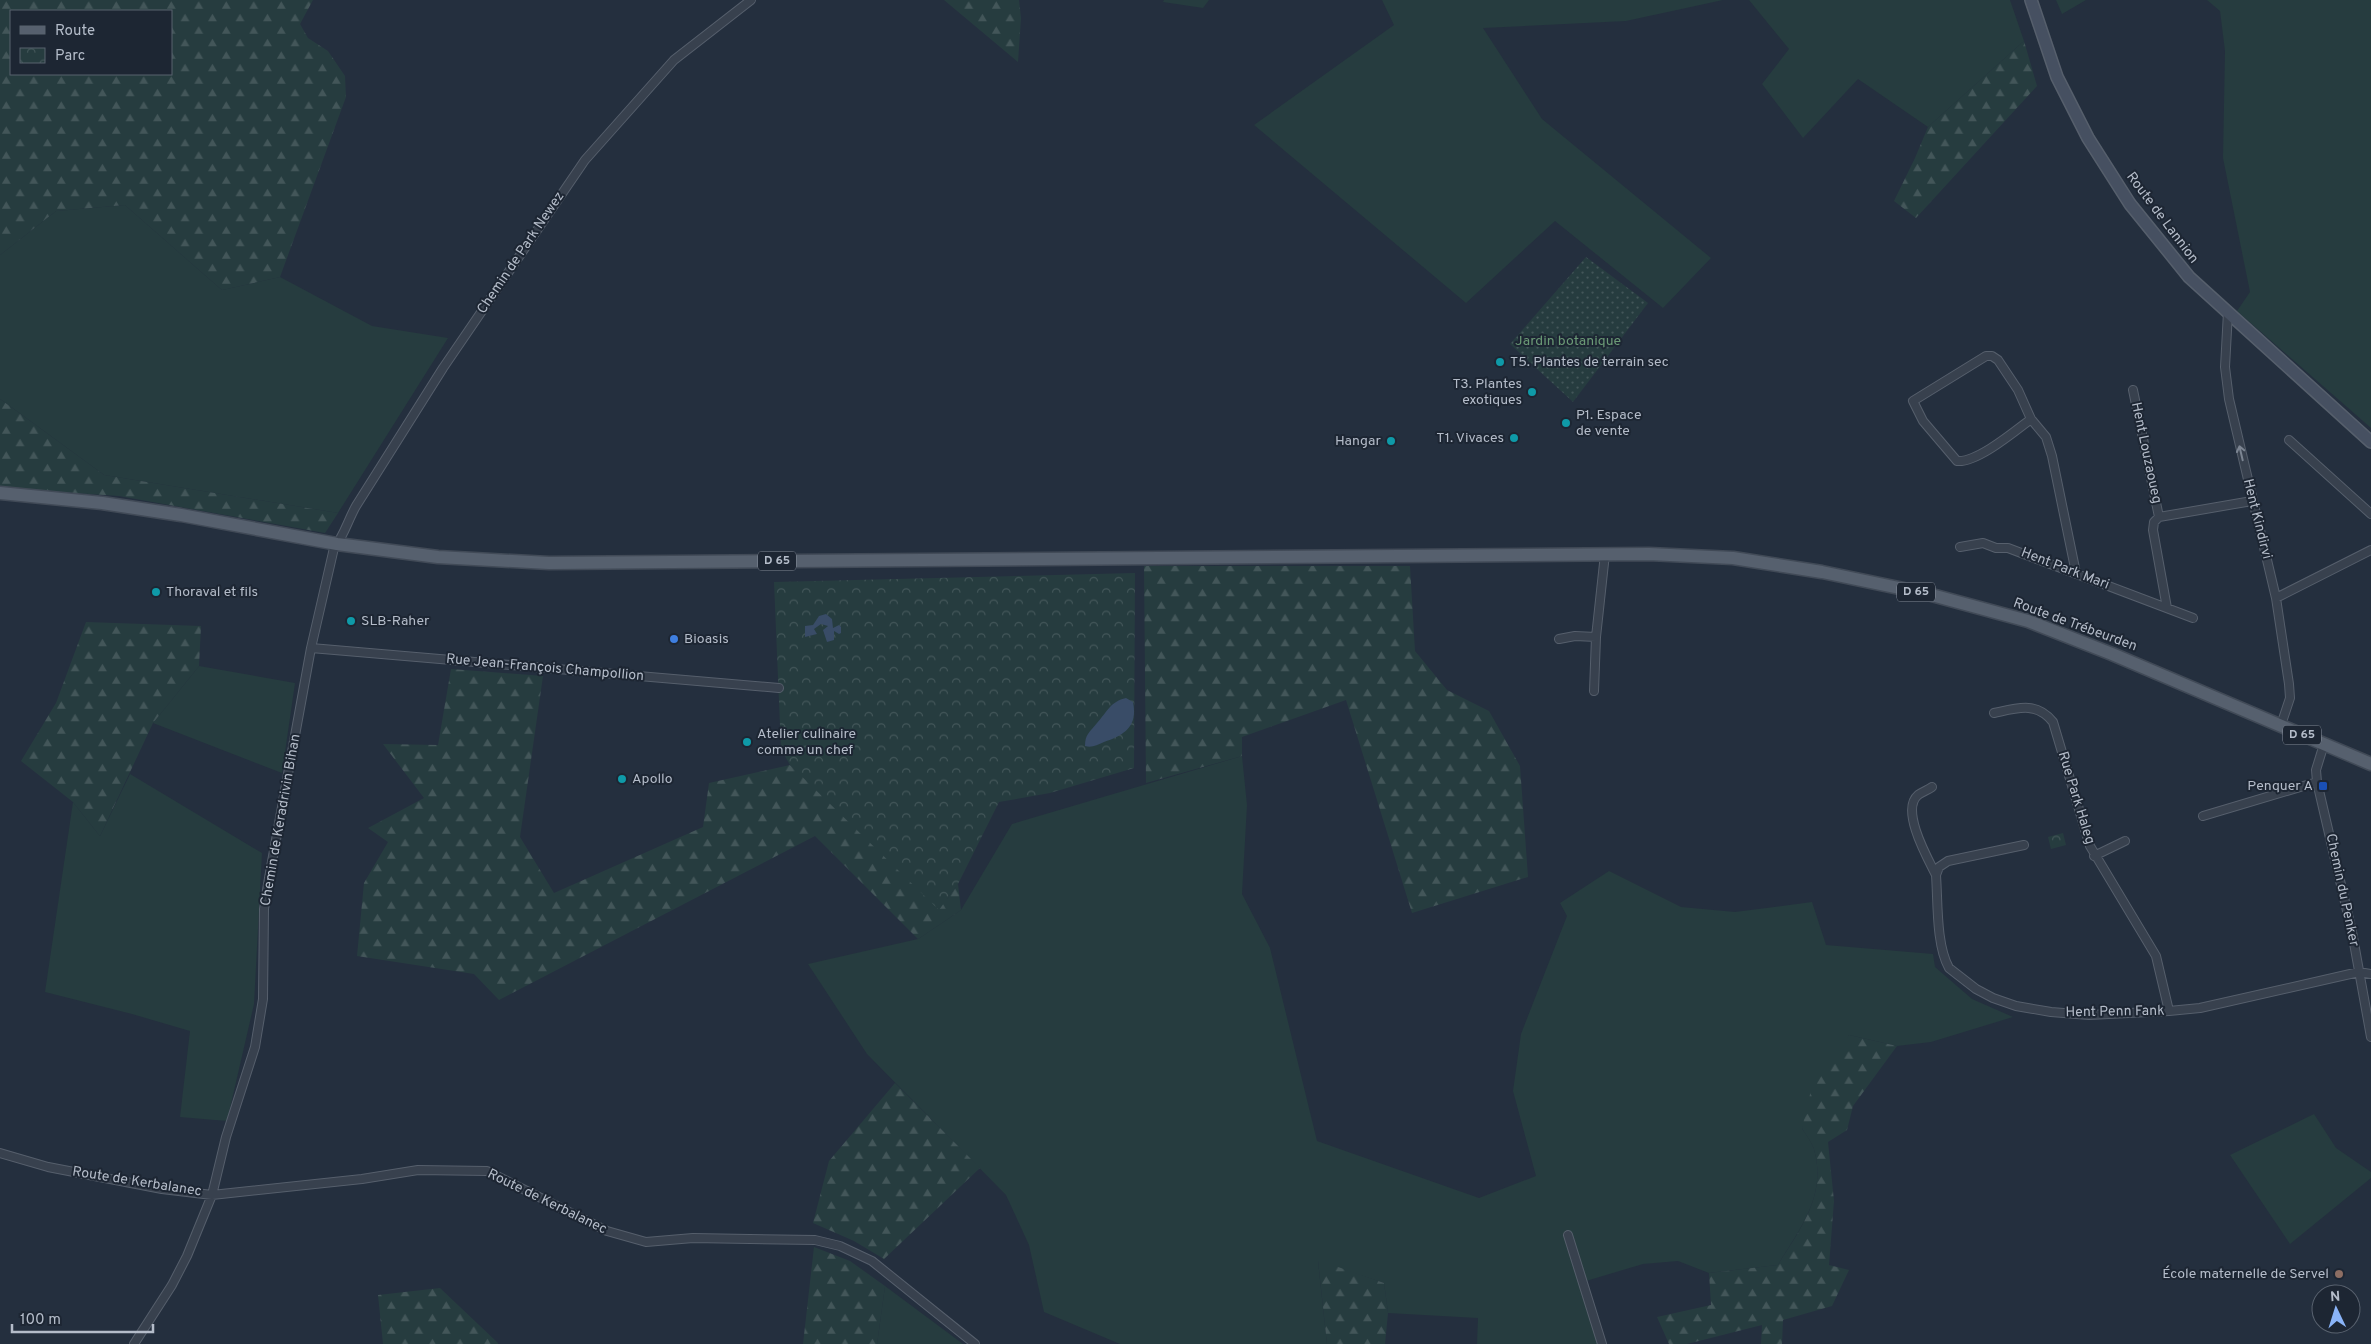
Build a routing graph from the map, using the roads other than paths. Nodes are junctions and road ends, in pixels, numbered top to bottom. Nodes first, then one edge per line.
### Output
1 (751, 0) edge
2 (2031, 0) edge
3 (2228, 312) junction
4 (2133, 390) dead end
5 (2031, 419) junction
6 (2289, 440) dead end
7 (2371, 442) edge
8 (0, 493) edge
9 (2252, 501) junction
10 (2371, 514) edge
11 (2159, 517) junction
12 (337, 544) junction
13 (1960, 547) dead end
14 (2371, 550) edge
15 (1605, 554) junction
16 (2076, 573) junction
17 (2276, 598) junction
18 (2167, 608) junction
19 (2193, 618) dead end
20 (1596, 637) junction
21 (1559, 639) dead end
22 (311, 648) junction
23 (780, 688) dead end
24 (1594, 691) dead end
25 (1994, 714) dead end
26 (2281, 725) junction
27 (2324, 744) junction
28 (2371, 764) edge
29 (2317, 782) junction
30 (1932, 787) dead end
31 (2203, 816) dead end
32 (2125, 841) dead end
33 (2024, 845) dead end
34 (2094, 856) junction
35 (1936, 875) junction
36 (2359, 972) junction
37 (2371, 974) edge
38 (2169, 1012) junction
39 (2371, 1037) edge
40 (0, 1153) edge
41 (212, 1195) junction
42 (1568, 1235) dead end
43 (134, 1344) edge
44 (975, 1344) edge
45 (1602, 1344) edge

1 - 12 street, Chemin de Park Newez
2 - 3 main road, Route de Lannion
3 - 7 main road, Route de Lannion
9 -> 3 street, Hent Kindirvi
4 - 11 street, Hent Louzaoueg
5 - 5 street
5 - 16 street
6 - 10 street
8 - 12 main road, D 65
9 - 11 street
9 - 17 street, Hent Kindirvi
11 - 18 street
12 - 15 main road, Route de Trébeurden / D 65
12 - 22 street, Chemin de Keradrivin Bihan
13 - 16 street, Hent Park Mari
14 - 17 street
15 - 20 street
15 - 26 main road, Route de Trébeurden / D 65
16 - 18 street, Hent Park Mari
17 - 26 street, Hent Kindirvi
18 - 19 street, Hent Park Mari
20 - 21 street
20 - 24 street
22 - 23 street, Rue Jean-François Champollion
22 - 41 street, Chemin de Keradrivin Bihan
25 - 34 street, Rue Park Haleg
26 - 27 main road, Route de Trébeurden / D 65
27 - 28 main road, Route de Trébeurden / D 65
27 - 29 street, Chemin du Penker
29 - 31 street
29 - 36 street, Chemin du Penker
30 - 35 street, Hent Penn Fank
32 - 34 street
33 - 35 street
34 - 38 street, Rue Park Haleg
35 - 38 street, Hent Penn Fank
36 - 37 street
36 - 38 street, Hent Penn Fank
36 - 39 street, Chemin du Penker
40 - 41 street, Route de Kerbalanec
41 - 43 street, Chemin de Keradrivin Bihan
41 - 44 street, Route de Kerbalanec
42 - 45 street

